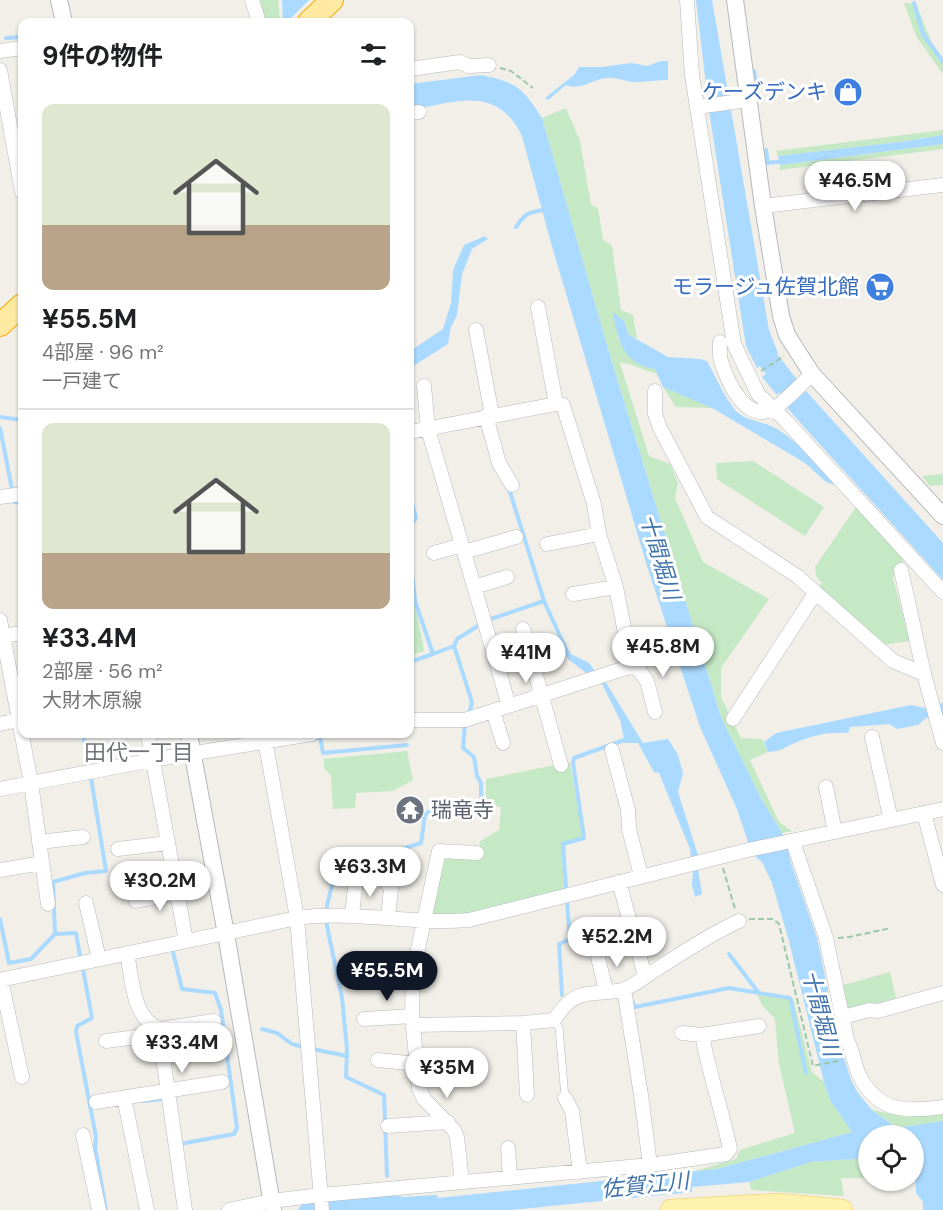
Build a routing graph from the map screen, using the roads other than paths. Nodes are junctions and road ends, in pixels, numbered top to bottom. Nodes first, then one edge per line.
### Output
1 (59, 0) edge
2 (252, 0) edge
3 (687, 0) edge
4 (735, 0) edge
5 (63, 18) edge
6 (258, 18) edge
7 (18, 49) edge
8 (0, 51) edge
9 (489, 65) road end
10 (414, 68) edge
11 (0, 70) edge
12 (2, 88) edge
13 (745, 101) junction
14 (697, 107) junction
15 (6, 135) edge
16 (18, 178) edge
17 (943, 185) edge
18 (763, 206) junction
19 (538, 307) dead end
20 (18, 309) edge
21 (0, 325) edge
22 (477, 330) dead end
23 (720, 342) dead end
24 (809, 377) junction
25 (424, 386) dead end
26 (655, 391) dead end
27 (556, 404) junction
28 (775, 408) junction
29 (489, 416) junction
30 (428, 429) junction
31 (414, 431) edge
32 (512, 485) dead end
33 (18, 495) edge
34 (0, 497) edge
35 (943, 515) edge
36 (599, 534) junction
37 (516, 537) dead end
38 (548, 544) dead end
39 (463, 548) junction
40 (434, 553) dead end
41 (901, 570) dead end
42 (507, 577) dead end
43 (474, 587) junction
44 (616, 587) junction
45 (816, 592) junction
46 (943, 592) edge
47 (573, 594) dead end
48 (0, 621) edge
49 (523, 629) dead end
50 (18, 634) edge
51 (3, 636) junction
52 (635, 665) junction
53 (4, 668) edge
54 (924, 674) junction
55 (542, 696) junction
56 (935, 698) edge
57 (508, 706) junction
58 (493, 711) junction
59 (655, 712) dead end
60 (18, 717) edge
61 (733, 719) dead end
62 (18, 720) edge
63 (414, 720) edge
64 (0, 724) edge
65 (872, 737) dead end
66 (22, 738) edge
67 (149, 738) edge
68 (190, 738) edge
69 (265, 738) edge
70 (503, 743) dead end
71 (943, 743) edge
72 (612, 750) dead end
73 (192, 753) junction
74 (152, 760) junction
75 (561, 765) dead end
76 (30, 783) junction
77 (826, 787) dead end
78 (0, 789) edge
79 (943, 809) edge
80 (924, 813) junction
81 (891, 820) junction
82 (835, 832) junction
83 (83, 837) dead end
84 (791, 841) junction
85 (39, 843) junction
86 (168, 843) junction
87 (118, 849) dead end
88 (477, 853) dead end
89 (42, 863) junction
90 (0, 870) edge
91 (388, 872) dead end
92 (641, 876) junction
93 (356, 879) dead end
94 (619, 882) junction
95 (943, 885) edge
96 (177, 893) junction
97 (136, 901) dead end
98 (86, 903) dead end
99 (48, 904) dead end
100 (352, 915) junction
101 (297, 918) junction
102 (388, 918) junction
103 (423, 920) junction
104 (739, 921) road end
105 (226, 934) junction
106 (186, 941) junction
107 (127, 953) junction
108 (597, 953) dead end
109 (99, 959) junction
110 (645, 976) junction
111 (1, 980) edge
112 (624, 989) junction
113 (606, 991) junction
114 (943, 993) edge
115 (843, 1017) junction
116 (364, 1019) dead end
117 (413, 1020) junction
118 (554, 1020) junction
119 (214, 1021) dead end
120 (523, 1023) junction
121 (759, 1026) dead end
122 (159, 1031) junction
123 (682, 1033) dead end
124 (702, 1035) junction
125 (106, 1041) dead end
126 (378, 1060) dead end
127 (417, 1064) junction
128 (22, 1077) dead end
129 (472, 1077) dead end
130 (418, 1079) junction
131 (222, 1082) dead end
132 (169, 1090) junction
133 (527, 1095) dead end
134 (565, 1098) joint
135 (96, 1102) dead end
136 (126, 1107) dead end
137 (943, 1107) edge
138 (448, 1122) junction
139 (388, 1126) dead end
140 (83, 1135) dead end
141 (508, 1148) dead end
142 (650, 1165) junction
143 (579, 1172) junction
144 (510, 1178) junction
145 (462, 1182) junction
146 (321, 1195) junction
147 (272, 1206) edge
148 (99, 1210) edge
149 (147, 1210) edge
150 (185, 1210) edge
151 (229, 1210) edge
152 (322, 1210) edge
153 (673, 1210) edge
154 (842, 1210) edge

1 - 5 street
2 - 6 street
3 - 14 street
4 - 13 street
7 - 8 street
9 - 10 street
11 - 12 street
12 - 15 street
13 - 14 street
13 - 18 street
14 - 28 street
15 - 16 street
17 - 18 street
18 - 24 street
19 - 27 street
20 - 21 highway
22 - 29 street
23 - 28 street
24 - 28 street
24 - 35 street
25 - 30 street
26 - 45 street
27 - 29 street
27 - 36 street
28 - 46 street
29 - 30 street
29 - 32 street
30 - 31 street
30 - 39 street
33 - 34 street
36 - 38 street
36 - 44 street
37 - 39 street
39 - 40 street
39 - 43 street
41 - 54 street
42 - 43 street
43 - 57 street
44 - 47 street
44 - 52 street
45 - 54 street
45 - 61 street
48 - 51 street
49 - 55 street
50 - 51 street
51 - 53 street
52 - 55 street
52 - 59 street
53 - 60 street
54 - 56 street
55 - 57 street
55 - 75 street
56 - 71 street
57 - 58 street
58 - 63 street
58 - 70 street
62 - 64 street
65 - 81 street
66 - 76 street
67 - 74 street
68 - 73 street
69 - 73 street
69 - 101 street
72 - 92 street
73 - 74 street
73 - 105 street
74 - 76 street
74 - 86 street
76 - 78 street
76 - 85 street
77 - 82 street
79 - 80 street
80 - 81 street
80 - 95 street
81 - 82 street
82 - 84 street
83 - 85 street
84 - 92 street
84 - 115 street
85 - 89 street
86 - 87 street
86 - 96 street
88 - 103 street
89 - 90 street
89 - 99 street
91 - 102 street
92 - 94 street
93 - 100 street
94 - 103 street
94 - 110 street
96 - 97 street
96 - 106 street
98 - 109 street
100 - 101 street
100 - 102 street
101 - 105 street
101 - 146 street
102 - 103 street
103 - 117 street
104 - 110 street
105 - 106 street
105 - 147 street
106 - 107 street
107 - 109 street
107 - 122 street
108 - 113 street
109 - 111 street
110 - 112 street
111 - 128 street
112 - 113 street
112 - 142 street
113 - 118 street
114 - 115 street
115 - 137 street
116 - 117 street
117 - 120 street
117 - 127 street
118 - 120 street
118 - 134 lane
119 - 122 street
120 - 133 street
121 - 124 street
122 - 125 street
122 - 132 street
123 - 124 street
124 - 142 street
126 - 127 street
127 - 130 street
129 - 130 street
130 - 138 street
131 - 132 street
132 - 135 street
132 - 150 street
134 - 143 street
136 - 149 street
138 - 139 street
138 - 145 street
140 - 148 street
141 - 144 street
142 - 143 street
143 - 144 street
144 - 145 street
145 - 146 street
146 - 147 street
146 - 152 street
147 - 151 street
153 - 154 main road

